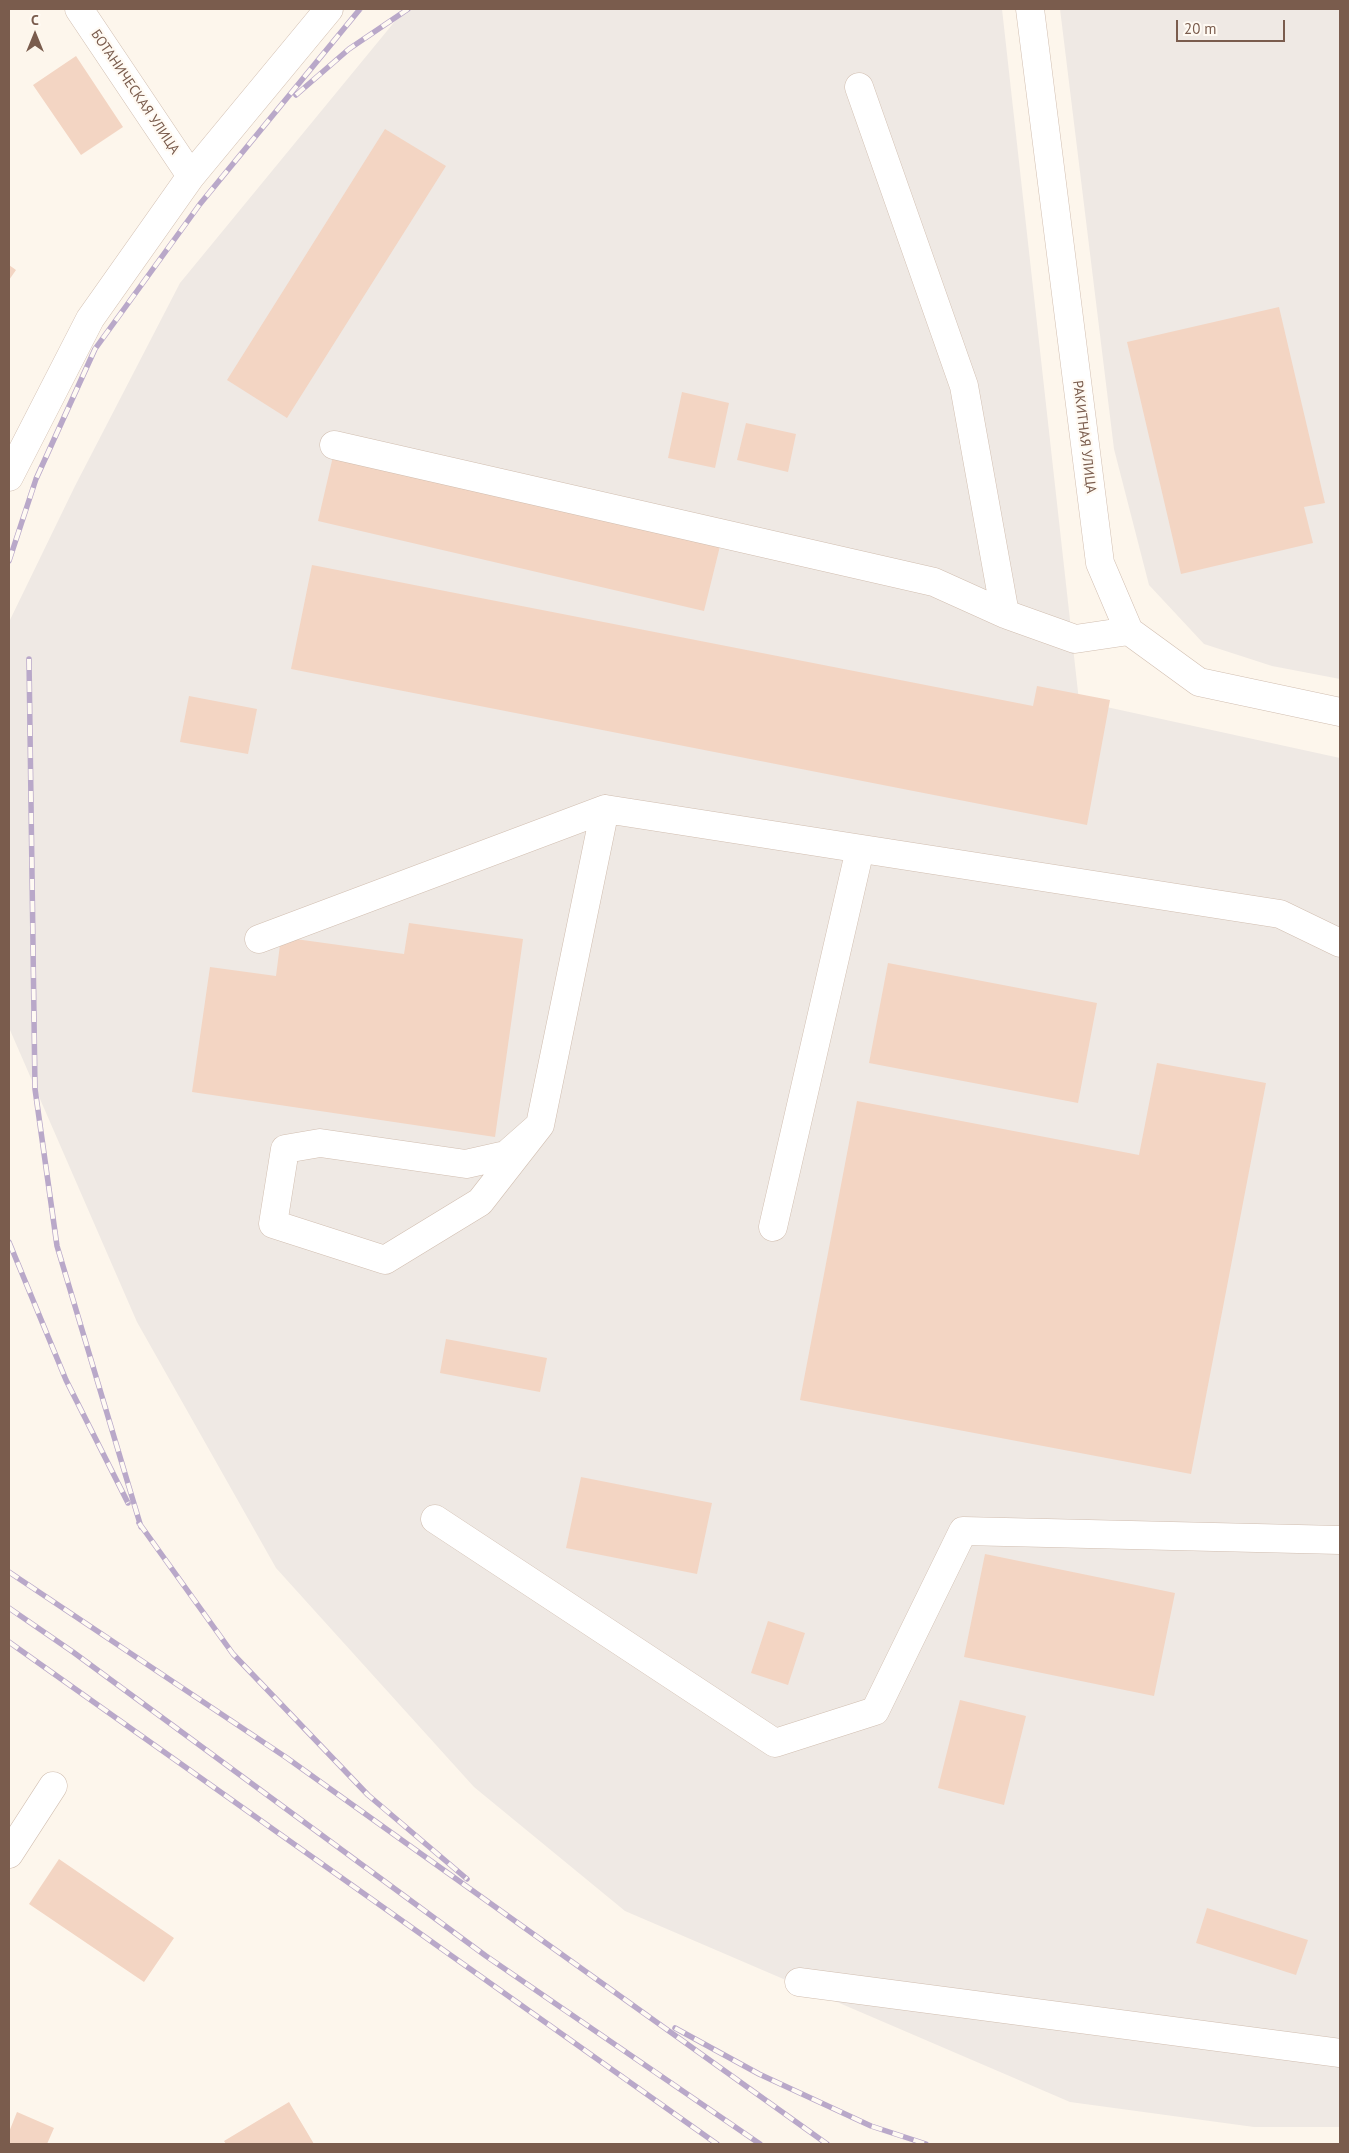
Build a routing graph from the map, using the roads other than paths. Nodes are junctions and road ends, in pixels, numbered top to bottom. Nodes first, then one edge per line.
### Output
1 (79, 9) edge
2 (329, 9) edge
3 (1030, 9) edge
4 (859, 87) dead end
5 (191, 176) junction
6 (334, 445) dead end
7 (9, 477) edge
8 (1005, 614) junction
9 (1129, 631) junction
10 (1340, 712) edge
11 (605, 809) junction
12 (860, 848) junction
13 (259, 939) dead end
14 (1340, 943) edge
15 (540, 1125) junction
16 (773, 1227) dead end
17 (435, 1519) dead end
18 (1340, 1540) edge
19 (53, 1786) dead end
20 (9, 1854) edge
21 (799, 1982) dead end
22 (1340, 2053) edge

1 - 5 street, БОТАНИЧЕСКАЯ УЛИЦА
2 - 5 street
3 - 9 street, РАКИТНАЯ УЛИЦА
4 - 8 street
5 - 7 street
6 - 8 street
8 - 9 street
9 - 10 street
11 - 12 street
11 - 13 street
11 - 15 street
12 - 14 street
12 - 16 street
15 - 15 street
17 - 18 street
19 - 20 street
21 - 22 street

